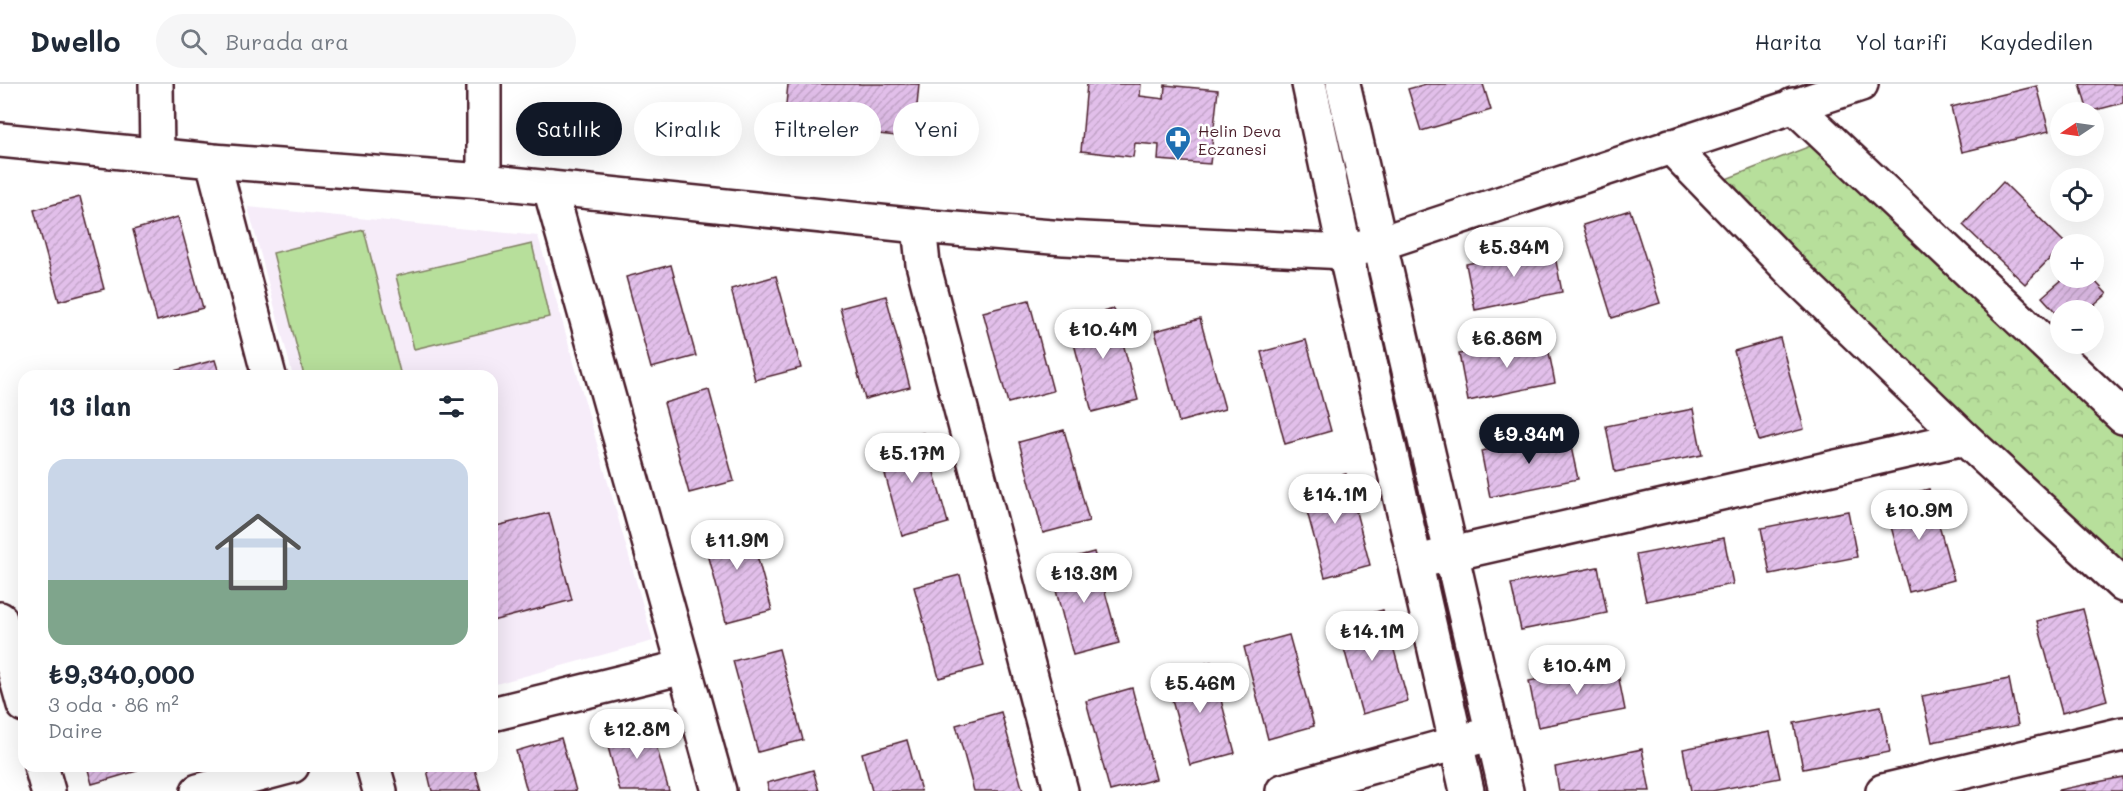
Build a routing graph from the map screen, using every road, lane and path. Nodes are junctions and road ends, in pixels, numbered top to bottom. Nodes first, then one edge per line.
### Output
1 (156, 84) edge
2 (484, 84) edge
3 (1309, 84) edge
4 (1343, 84) edge
5 (1861, 84) edge
6 (1792, 105) junction
7 (0, 140) edge
8 (1670, 146) junction
9 (157, 156) junction
10 (213, 161) junction
11 (484, 181) junction
12 (550, 188) junction
13 (919, 226) junction
14 (1378, 244) junction
15 (1345, 252) junction
16 (267, 370) edge
17 (2123, 417) edge
18 (1964, 438) junction
19 (1451, 553) junction
20 (1416, 562) junction
21 (2123, 585) edge
22 (0, 619) edge
23 (684, 667) junction
24 (18, 684) edge
25 (498, 713) edge
26 (1493, 733) junction
27 (2123, 734) edge
28 (1456, 743) junction
29 (43, 772) edge
30 (269, 772) edge
31 (375, 772) edge
32 (48, 791) edge
33 (198, 791) edge
34 (380, 791) edge
35 (719, 791) edge
36 (1061, 791) edge
37 (1283, 791) edge
38 (1467, 791) edge
39 (1506, 791) edge
40 (1883, 791) edge

1 - 9 street
2 - 11 street
3 - 15 street
4 - 14 street
5 - 6 street
6 - 8 street
6 - 17 street
7 - 9 street
8 - 14 street
8 - 18 street
9 - 10 street
10 - 11 street
10 - 16 street
11 - 12 street
12 - 13 street
12 - 23 street
13 - 15 street
13 - 36 street
14 - 15 street
14 - 19 street
15 - 20 street
18 - 19 street
18 - 21 street
19 - 20 street
19 - 26 street
20 - 28 street
22 - 24 street
23 - 25 street
23 - 35 street
26 - 28 street
26 - 39 street
27 - 40 street
28 - 37 street
28 - 38 street
29 - 32 street
30 - 33 street
31 - 34 street

